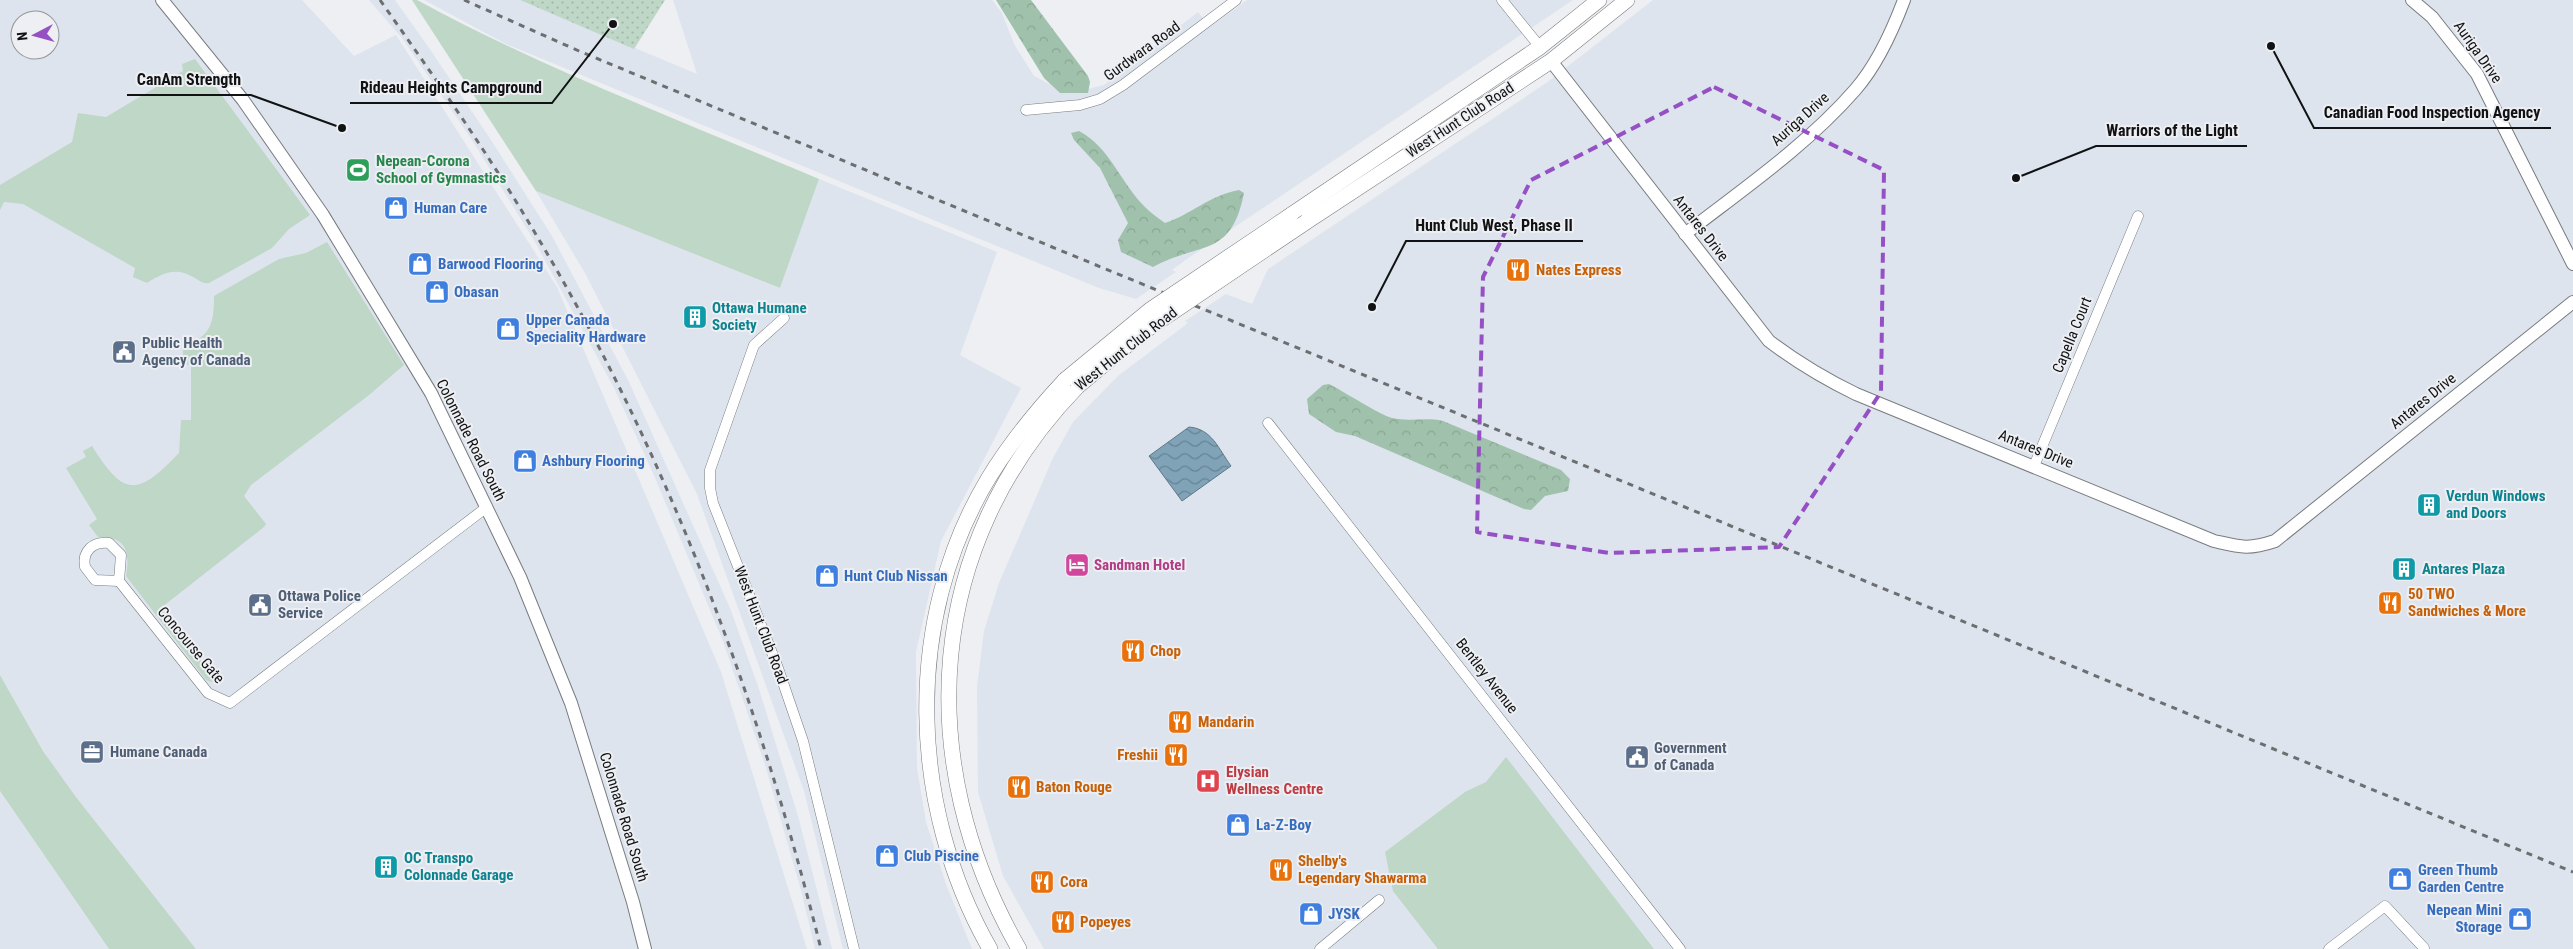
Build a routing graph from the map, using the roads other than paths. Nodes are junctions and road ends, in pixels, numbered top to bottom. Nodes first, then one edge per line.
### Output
1 (162, 0) edge
2 (1236, 0) edge
3 (1502, 0) edge
4 (1600, 0) edge
5 (1627, 0) edge
6 (1904, 0) edge
7 (2412, 0) edge
8 (1540, 47) junction
9 (1551, 61) junction
10 (1026, 110) dead end
11 (2138, 216) dead end
12 (1685, 234) junction
13 (2573, 264) edge
14 (2573, 302) edge
15 (784, 318) dead end
16 (1071, 383) junction
17 (1268, 423) dead end
18 (2034, 466) junction
19 (487, 507) junction
20 (119, 581) junction
21 (1380, 900) dead end
22 (2424, 948) edge
23 (645, 949) edge
24 (854, 949) edge
25 (990, 949) edge
26 (1019, 949) edge
27 (1320, 949) edge
28 (1680, 949) edge
29 (2329, 949) edge

1 - 19 street, Colonnade Road South
2 - 10 street, Gurdwara Road
3 - 8 street
4 - 8 main road, West Hunt Club Road
5 - 9 main road, West Hunt Club Road
6 - 12 street, Auriga Drive
7 - 13 street, Auriga Drive
8 - 9 main road
8 - 16 main road, West Hunt Club Road, bridge
9 - 12 street, Antares Drive
9 - 16 main road, West Hunt Club Road, bridge
11 - 18 street, Capella Court
12 - 18 street, Antares Drive
14 - 18 street, Antares Drive
15 - 24 street, West Hunt Club Road
16 - 25 main road, West Hunt Club Road
16 - 26 main road, West Hunt Club Road
17 - 28 street, Bentley Avenue
19 - 20 street, Concourse Gate
19 - 23 street, Colonnade Road South
20 - 20 street
21 - 27 street
22 - 29 street

